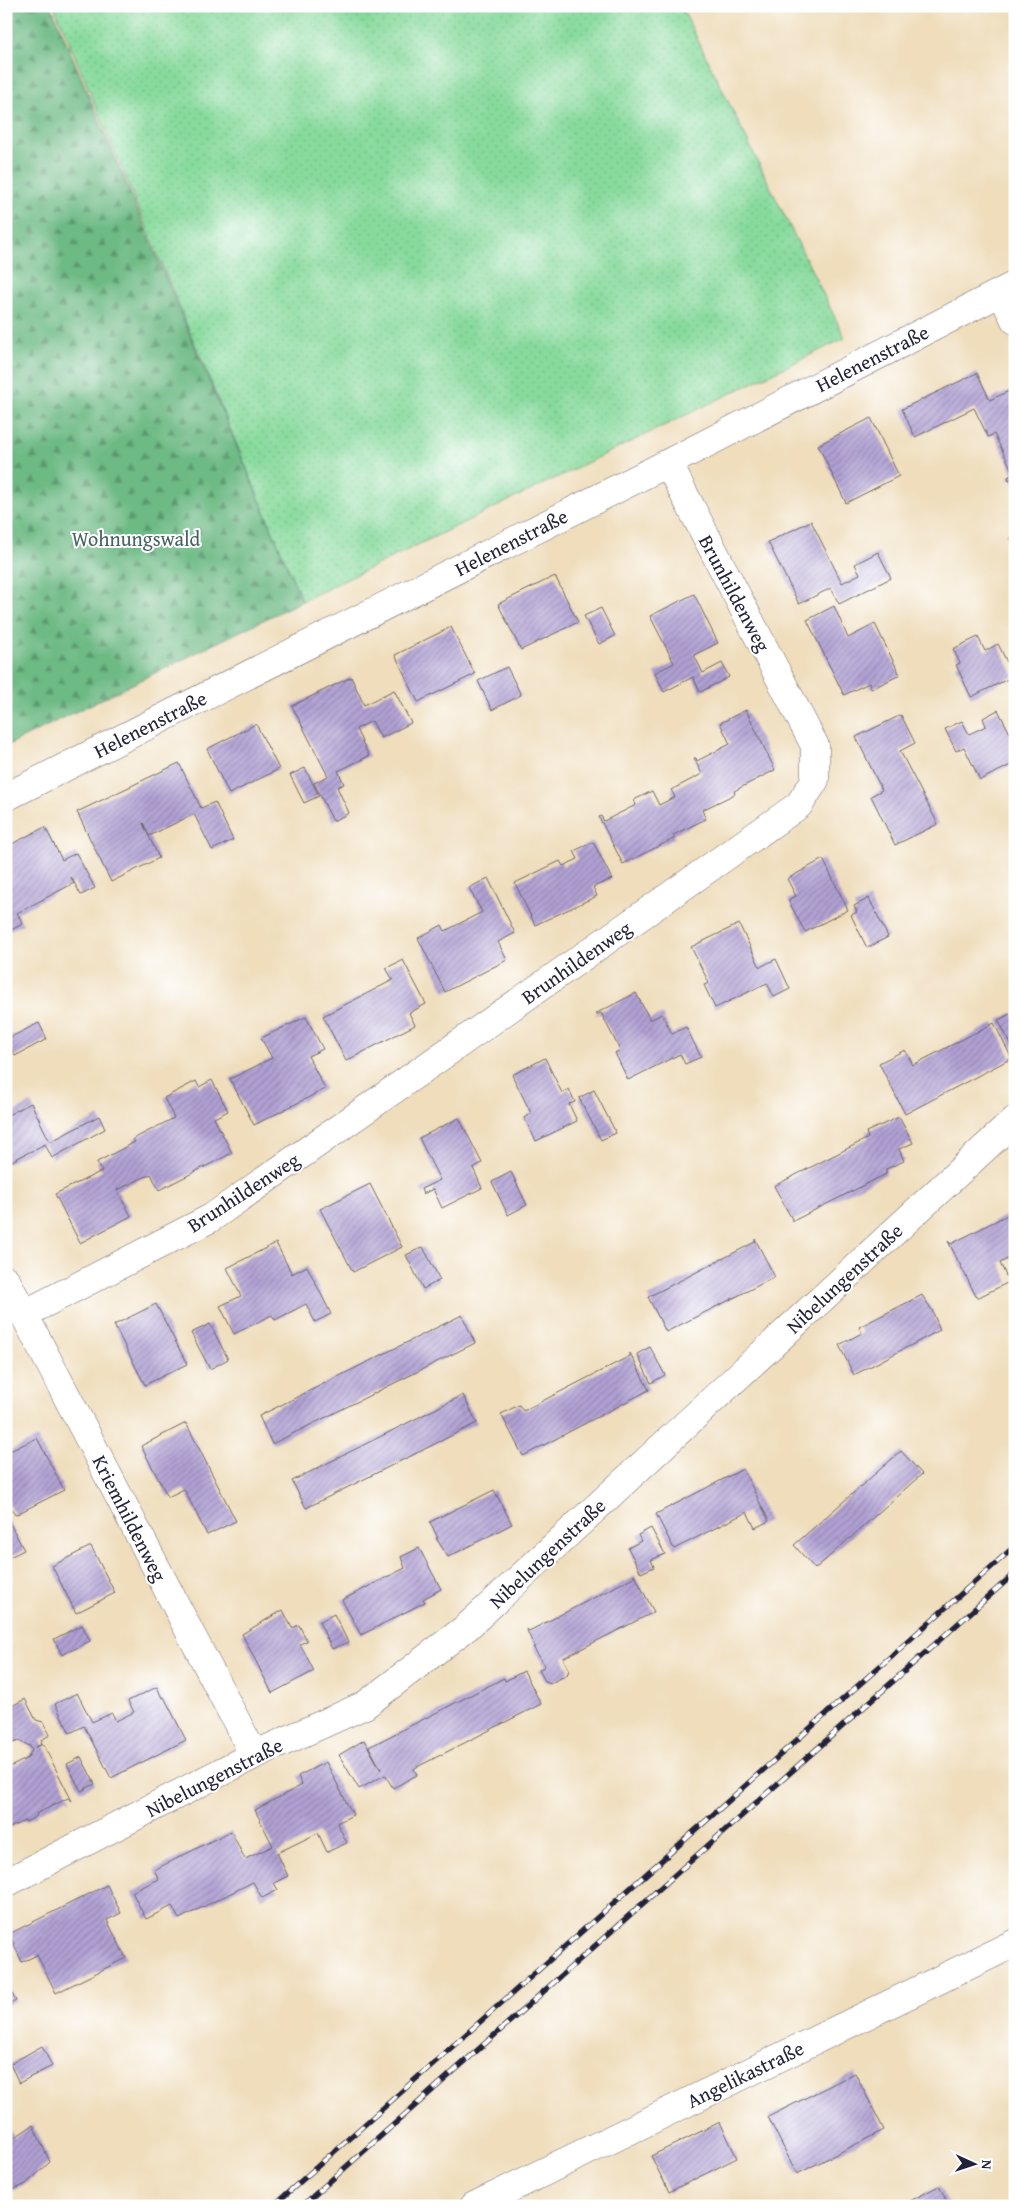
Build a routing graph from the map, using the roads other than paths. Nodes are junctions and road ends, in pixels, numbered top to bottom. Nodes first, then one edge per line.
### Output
1 (1008, 288) edge
2 (1015, 320) edge
3 (668, 464) junction
4 (6, 797) edge
5 (1015, 1120) edge
6 (6, 1280) edge
7 (24, 1314) junction
8 (254, 1755) junction
9 (6, 1883) edge
10 (1015, 1943) edge
11 (474, 2206) edge

1 - 2 street
1 - 3 street, Helenenstraße
3 - 4 street, Helenenstraße
3 - 7 street, Brunhildenweg
5 - 8 street, Nibelungenstraße
6 - 7 street, Kriemhildenweg
7 - 8 street, Kriemhildenweg
8 - 9 street, Nibelungenstraße
10 - 11 street, Angelikastraße

